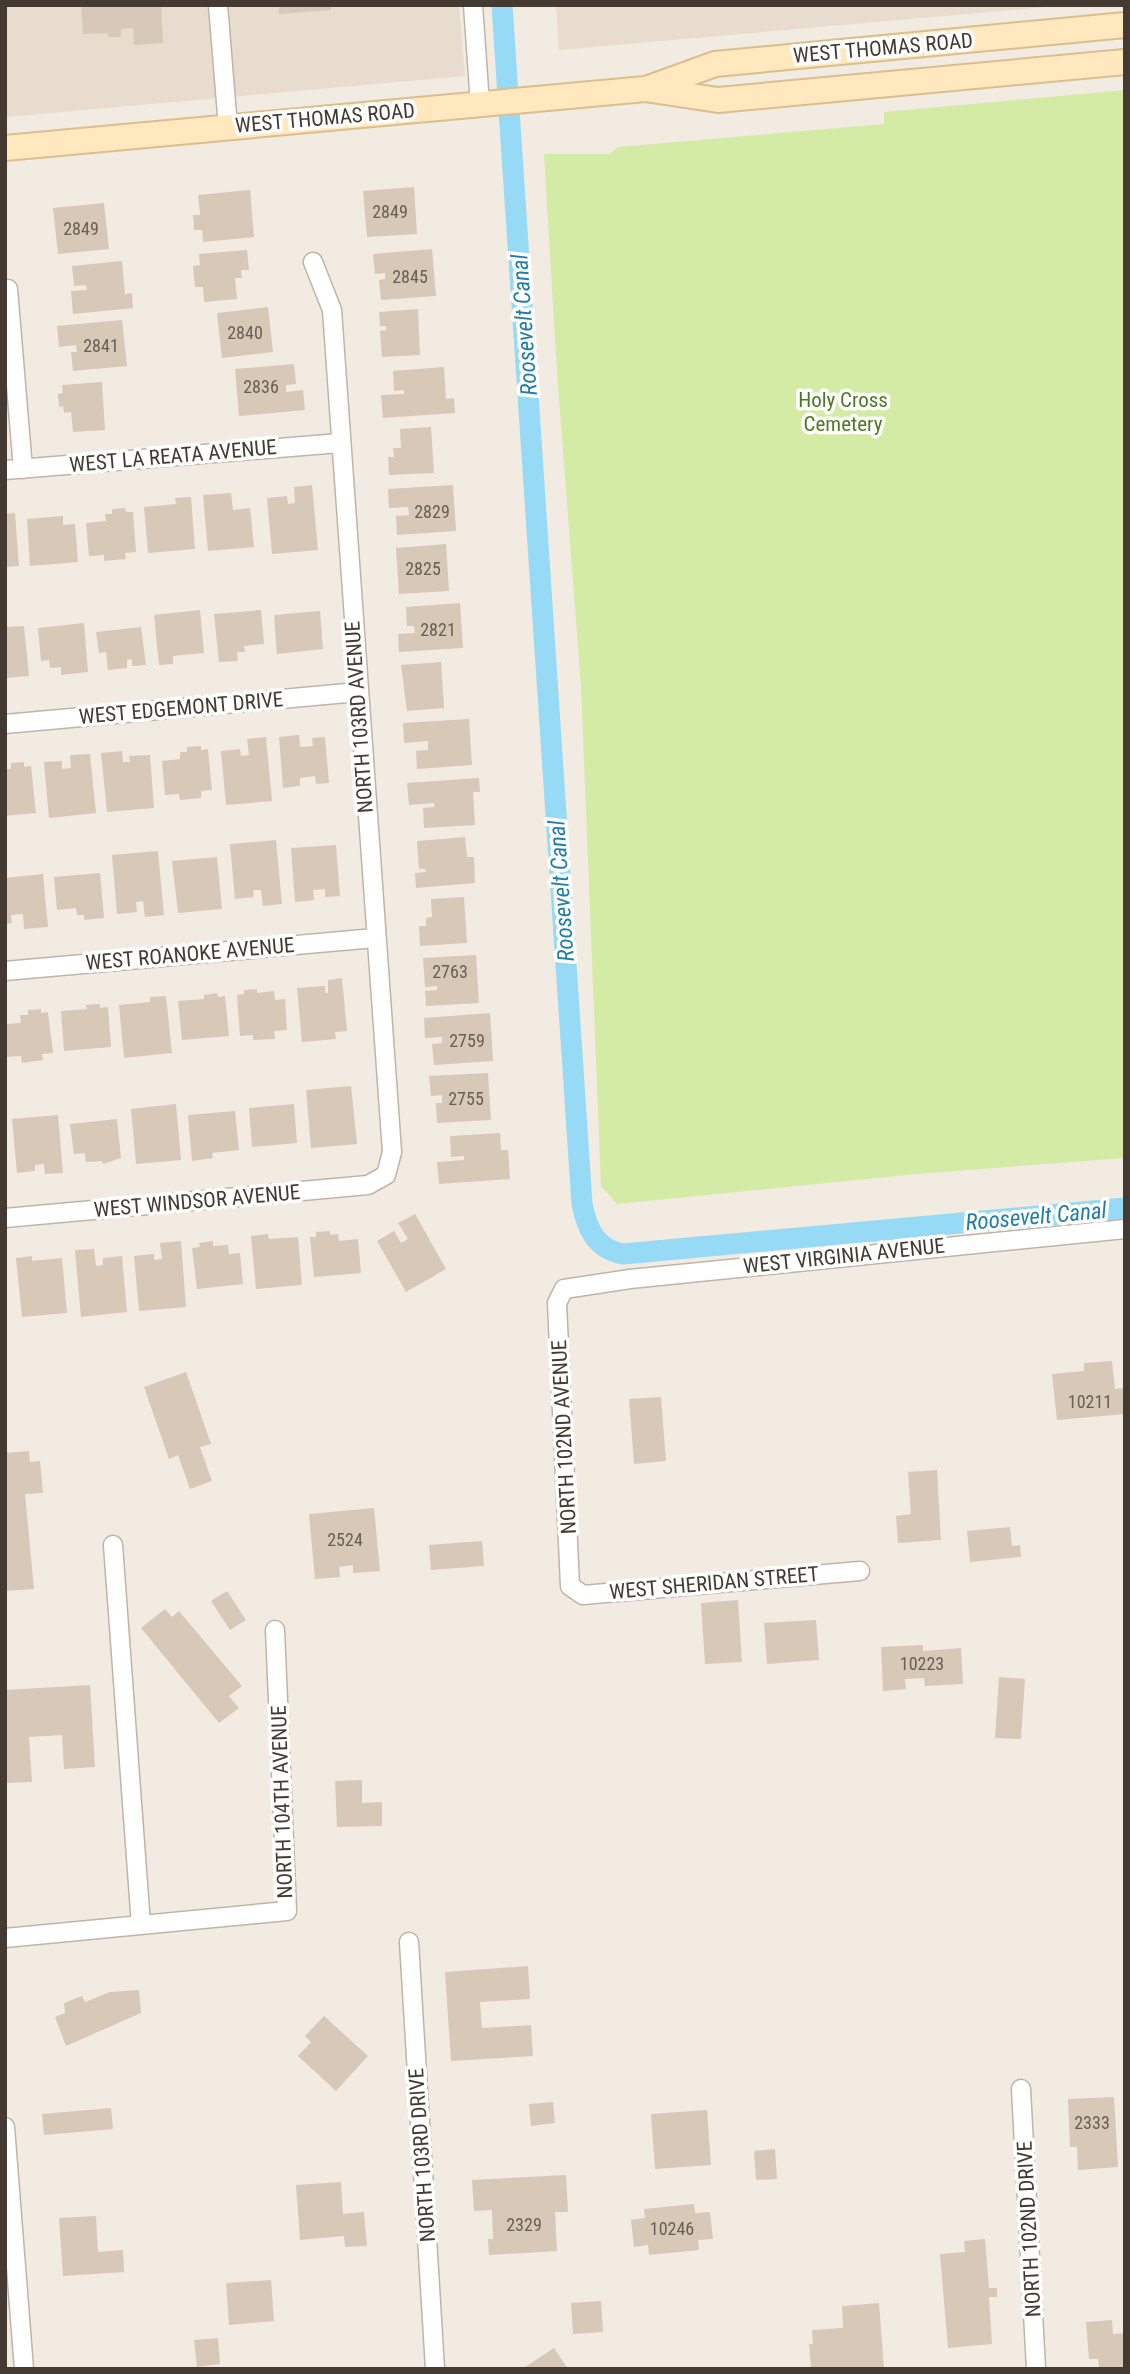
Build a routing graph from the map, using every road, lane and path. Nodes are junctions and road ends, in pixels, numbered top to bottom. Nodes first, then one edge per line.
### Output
1 (218, 5) edge
2 (473, 5) edge
3 (1125, 25) edge
4 (1125, 62) edge
5 (645, 89) junction
6 (480, 104) junction
7 (228, 127) junction
8 (5, 148) edge
9 (313, 262) dead end
10 (8, 289) dead end
11 (340, 443) junction
12 (14, 469) edge
13 (358, 692) junction
14 (5, 724) edge
15 (375, 938) junction
16 (5, 971) edge
17 (386, 1175) joint
18 (5, 1218) edge
19 (1125, 1229) edge
20 (564, 1289) joint
21 (113, 1545) dead end
22 (860, 1571) dead end
23 (570, 1586) joint
24 (275, 1630) dead end
25 (141, 1925) junction
26 (5, 1938) edge
27 (409, 1941) dead end
28 (1021, 2089) dead end
29 (5, 2127) edge
30 (24, 2369) edge
31 (435, 2369) edge
32 (1036, 2369) edge

1 - 7 street
2 - 6 street
3 - 5 main road, WEST THOMAS ROAD
4 - 5 main road, WEST THOMAS ROAD
5 - 6 main road, WEST THOMAS ROAD
6 - 7 main road, WEST THOMAS ROAD
7 - 8 main road, WEST THOMAS ROAD
9 - 11 street, NORTH 103RD AVENUE
10 - 12 street
11 - 12 street, WEST LA REATA AVENUE
11 - 13 street, NORTH 103RD AVENUE
13 - 14 street, WEST EDGEMONT DRIVE
13 - 15 street, NORTH 103RD AVENUE
15 - 16 street, WEST ROANOKE AVENUE
15 - 17 street, NORTH 103RD AVENUE
17 - 18 street, WEST WINDSOR AVENUE
19 - 20 street, WEST VIRGINIA AVENUE
20 - 23 street, NORTH 102ND AVENUE
21 - 25 street
22 - 23 street, WEST SHERIDAN STREET
24 - 25 street, NORTH 104TH AVENUE
25 - 26 street, NORTH 104TH AVENUE
27 - 31 street, NORTH 103RD DRIVE
28 - 32 street, NORTH 102ND DRIVE
29 - 30 street

